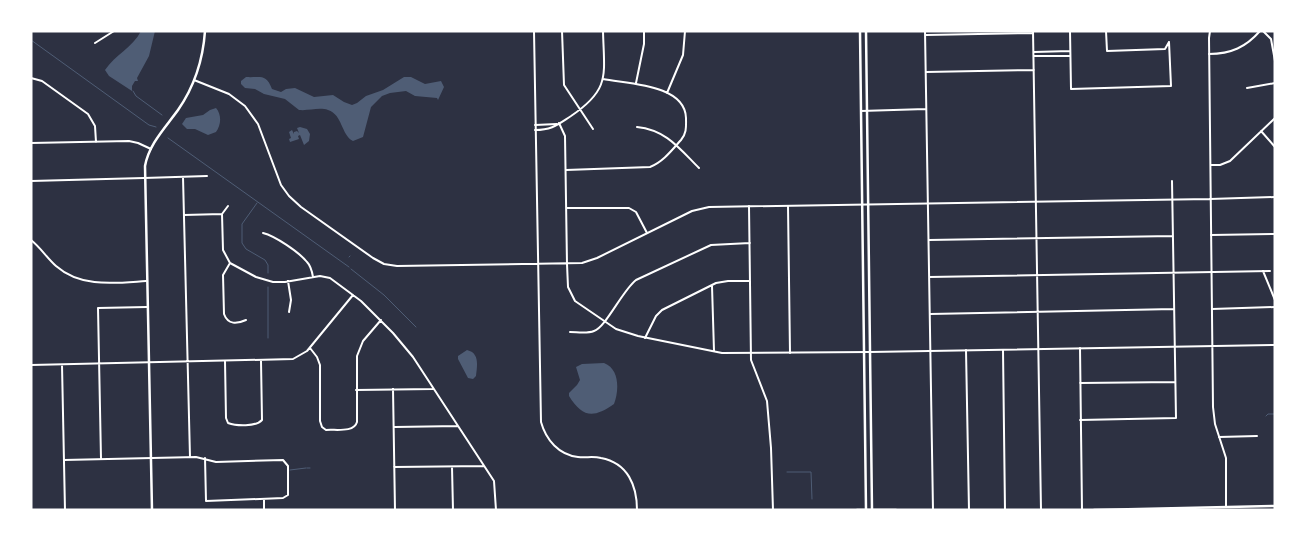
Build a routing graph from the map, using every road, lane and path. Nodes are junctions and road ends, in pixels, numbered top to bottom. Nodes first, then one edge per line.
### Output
1 (114, 31) edge
2 (205, 31) edge
3 (534, 31) edge
4 (562, 31) edge
5 (603, 31) edge
6 (644, 31) edge
7 (685, 31) edge
8 (860, 31) edge
9 (866, 31) edge
10 (925, 31) edge
11 (1070, 31) edge
12 (1106, 31) edge
13 (1210, 31) edge
14 (1261, 31) edge
15 (1034, 32) edge
16 (926, 35) junction
17 (95, 43) dead end
18 (1165, 49) junction
19 (1170, 50) junction
20 (1034, 52) junction
21 (1070, 52) junction
22 (1209, 54) junction
23 (1034, 56) junction
24 (1070, 56) junction
25 (1275, 61) edge
26 (1034, 70) junction
27 (926, 72) junction
28 (31, 78) edge
29 (603, 79) junction
30 (194, 80) junction
31 (636, 83) junction
32 (1275, 83) edge
33 (1247, 88) dead end
34 (667, 93) junction
35 (580, 109) junction
36 (926, 110) junction
37 (860, 111) junction
38 (866, 111) junction
39 (1275, 118) edge
40 (559, 123) junction
41 (535, 125) junction
42 (637, 127) dead end
43 (593, 129) dead end
44 (535, 130) junction
45 (1261, 131) junction
46 (96, 142) junction
47 (31, 144) edge
48 (676, 145) junction
49 (1275, 147) edge
50 (151, 149) junction
51 (1211, 165) junction
52 (699, 168) dead end
53 (566, 170) junction
54 (207, 176) dead end
55 (144, 178) junction
56 (183, 178) junction
57 (31, 181) edge
58 (1172, 181) dead end
59 (1275, 197) edge
60 (1173, 199) junction
61 (1210, 199) junction
62 (1036, 202) junction
63 (865, 204) junction
64 (928, 204) junction
65 (228, 206) dead end
66 (749, 206) junction
67 (788, 206) junction
68 (566, 208) junction
69 (222, 214) junction
70 (184, 215) junction
71 (263, 233) dead end
72 (647, 234) junction
73 (1275, 234) edge
74 (1211, 235) junction
75 (1173, 236) junction
76 (1037, 238) junction
77 (31, 240) edge
78 (929, 240) junction
79 (750, 243) junction
80 (230, 263) junction
81 (537, 264) junction
82 (567, 264) junction
83 (1263, 271) junction
84 (1270, 271) dead end
85 (1211, 272) junction
86 (1174, 273) junction
87 (1037, 275) junction
88 (313, 277) junction
89 (929, 277) junction
90 (146, 281) junction
91 (288, 281) junction
92 (750, 281) junction
93 (712, 285) junction
94 (353, 295) junction
95 (1275, 300) edge
96 (147, 307) junction
97 (1275, 307) edge
98 (1174, 309) junction
99 (1212, 309) junction
100 (289, 312) dead end
101 (1038, 312) junction
102 (930, 314) junction
103 (246, 320) dead end
104 (381, 320) junction
105 (604, 322) junction
106 (570, 332) dead end
107 (646, 338) junction
108 (1275, 345) edge
109 (1175, 346) junction
110 (1212, 346) junction
111 (310, 348) junction
112 (1080, 348) junction
113 (1038, 349) junction
114 (966, 350) junction
115 (1002, 350) junction
116 (714, 351) junction
117 (930, 351) junction
118 (865, 352) junction
119 (870, 352) junction
120 (751, 353) junction
121 (790, 353) junction
122 (261, 360) junction
123 (225, 361) junction
124 (188, 362) junction
125 (148, 363) junction
126 (99, 364) junction
127 (31, 365) edge
128 (62, 365) junction
129 (1176, 382) junction
130 (1080, 383) junction
131 (434, 389) junction
132 (356, 390) junction
133 (393, 390) junction
134 (1080, 420) junction
135 (458, 426) junction
136 (394, 427) junction
137 (1256, 436) dead end
138 (1220, 437) junction
139 (190, 457) junction
140 (151, 458) junction
141 (205, 458) junction
142 (101, 459) junction
143 (64, 460) junction
144 (452, 466) junction
145 (484, 466) junction
146 (394, 467) junction
147 (264, 499) junction
148 (1275, 506) edge
149 (1226, 507) junction
150 (1196, 509) edge
151 (65, 510) edge
152 (152, 510) edge
153 (264, 510) edge
154 (395, 510) edge
155 (453, 510) edge
156 (496, 510) edge
157 (637, 510) edge
158 (773, 510) edge
159 (857, 510) edge
160 (869, 510) edge
161 (896, 510) edge
162 (933, 510) edge
163 (969, 510) edge
164 (1005, 510) edge
165 (1041, 510) edge
166 (1082, 510) edge
167 (1094, 510) edge

1 - 17 street
2 - 30 main road
3 - 41 street
4 - 35 street
5 - 29 street
6 - 31 street
7 - 34 street
8 - 37 main road
9 - 38 main road
10 - 16 street
11 - 21 street
12 - 18 street
13 - 22 street
14 - 22 street
14 - 25 street
15 - 16 street
15 - 20 street
16 - 27 street
18 - 19 street
18 - 19 street
19 - 24 street
20 - 21 street
20 - 23 street
21 - 24 street
22 - 51 street
23 - 24 street
23 - 26 street
26 - 27 street
26 - 62 street
27 - 36 street
28 - 46 street
29 - 31 street
29 - 35 street
30 - 50 main road
30 - 81 street
31 - 34 street
32 - 33 street
34 - 48 street
35 - 40 street
35 - 43 street
36 - 38 street
36 - 64 street
37 - 38 street
37 - 63 main road
38 - 63 main road
39 - 45 street
40 - 41 street
40 - 44 street
40 - 53 street
41 - 44 street
42 - 48 street
44 - 81 street
45 - 49 street
45 - 51 street
46 - 47 street
46 - 50 street
48 - 52 street
48 - 53 street
50 - 55 main road
51 - 61 street
53 - 68 street
54 - 56 street
55 - 56 street
55 - 57 street
55 - 90 main road
56 - 70 street
58 - 60 street
59 - 61 street
60 - 61 street
60 - 62 street
60 - 75 street
61 - 74 street
62 - 64 street
62 - 76 street
63 - 64 street
63 - 67 street
63 - 118 main road
63 - 119 main road
64 - 78 street
65 - 69 street
66 - 67 street
66 - 72 street
66 - 79 street
67 - 121 street
68 - 72 street
68 - 82 street
69 - 70 street
69 - 80 street
70 - 124 street
71 - 88 street
72 - 82 street
73 - 74 street
74 - 85 street
75 - 76 street
75 - 86 street
76 - 78 street
76 - 87 street
77 - 90 street
78 - 89 street
79 - 92 street
79 - 105 street
80 - 91 street
80 - 103 street
81 - 82 street
81 - 157 street
82 - 105 street
83 - 84 street
83 - 85 street
83 - 95 street
85 - 86 street
85 - 99 street
86 - 87 street
86 - 98 street
87 - 89 street
87 - 101 street
88 - 91 street
88 - 94 street
89 - 102 street
90 - 96 main road
91 - 100 street
92 - 93 street
92 - 120 street
93 - 107 street
93 - 116 street
94 - 104 street
94 - 111 street
96 - 125 main road
96 - 126 street
97 - 99 street
98 - 101 street
98 - 109 street
99 - 110 street
101 - 102 street
101 - 113 street
102 - 117 street
104 - 131 street
104 - 132 street
105 - 106 street
105 - 107 street
107 - 116 street
108 - 110 street
109 - 110 street
109 - 112 street
109 - 129 street
110 - 138 street
111 - 122 street
111 - 132 street
112 - 113 street
112 - 130 street
113 - 115 street
113 - 165 street
114 - 115 street
114 - 117 street
114 - 163 street
115 - 164 street
116 - 120 street
117 - 119 street
117 - 162 street
118 - 119 street
118 - 121 street
118 - 160 main road
119 - 160 main road
120 - 121 street
120 - 158 street
122 - 123 street
122 - 123 street
123 - 124 street
124 - 125 street
124 - 139 street
125 - 126 street
125 - 140 main road
126 - 128 street
126 - 142 street
127 - 128 street
128 - 143 street
129 - 130 street
129 - 134 street
130 - 134 street
131 - 133 street
131 - 135 street
132 - 133 street
133 - 136 street
134 - 166 street
135 - 136 street
135 - 145 street
136 - 146 street
137 - 138 street
138 - 149 street
139 - 140 street
139 - 141 street
140 - 142 street
140 - 152 main road
141 - 147 street
141 - 147 street
142 - 143 street
143 - 151 street
144 - 145 street
144 - 146 street
144 - 155 street
145 - 156 street
146 - 154 street
147 - 153 street
148 - 149 main road
149 - 150 main road
150 - 167 main road
159 - 160 main road
160 - 161 main road

